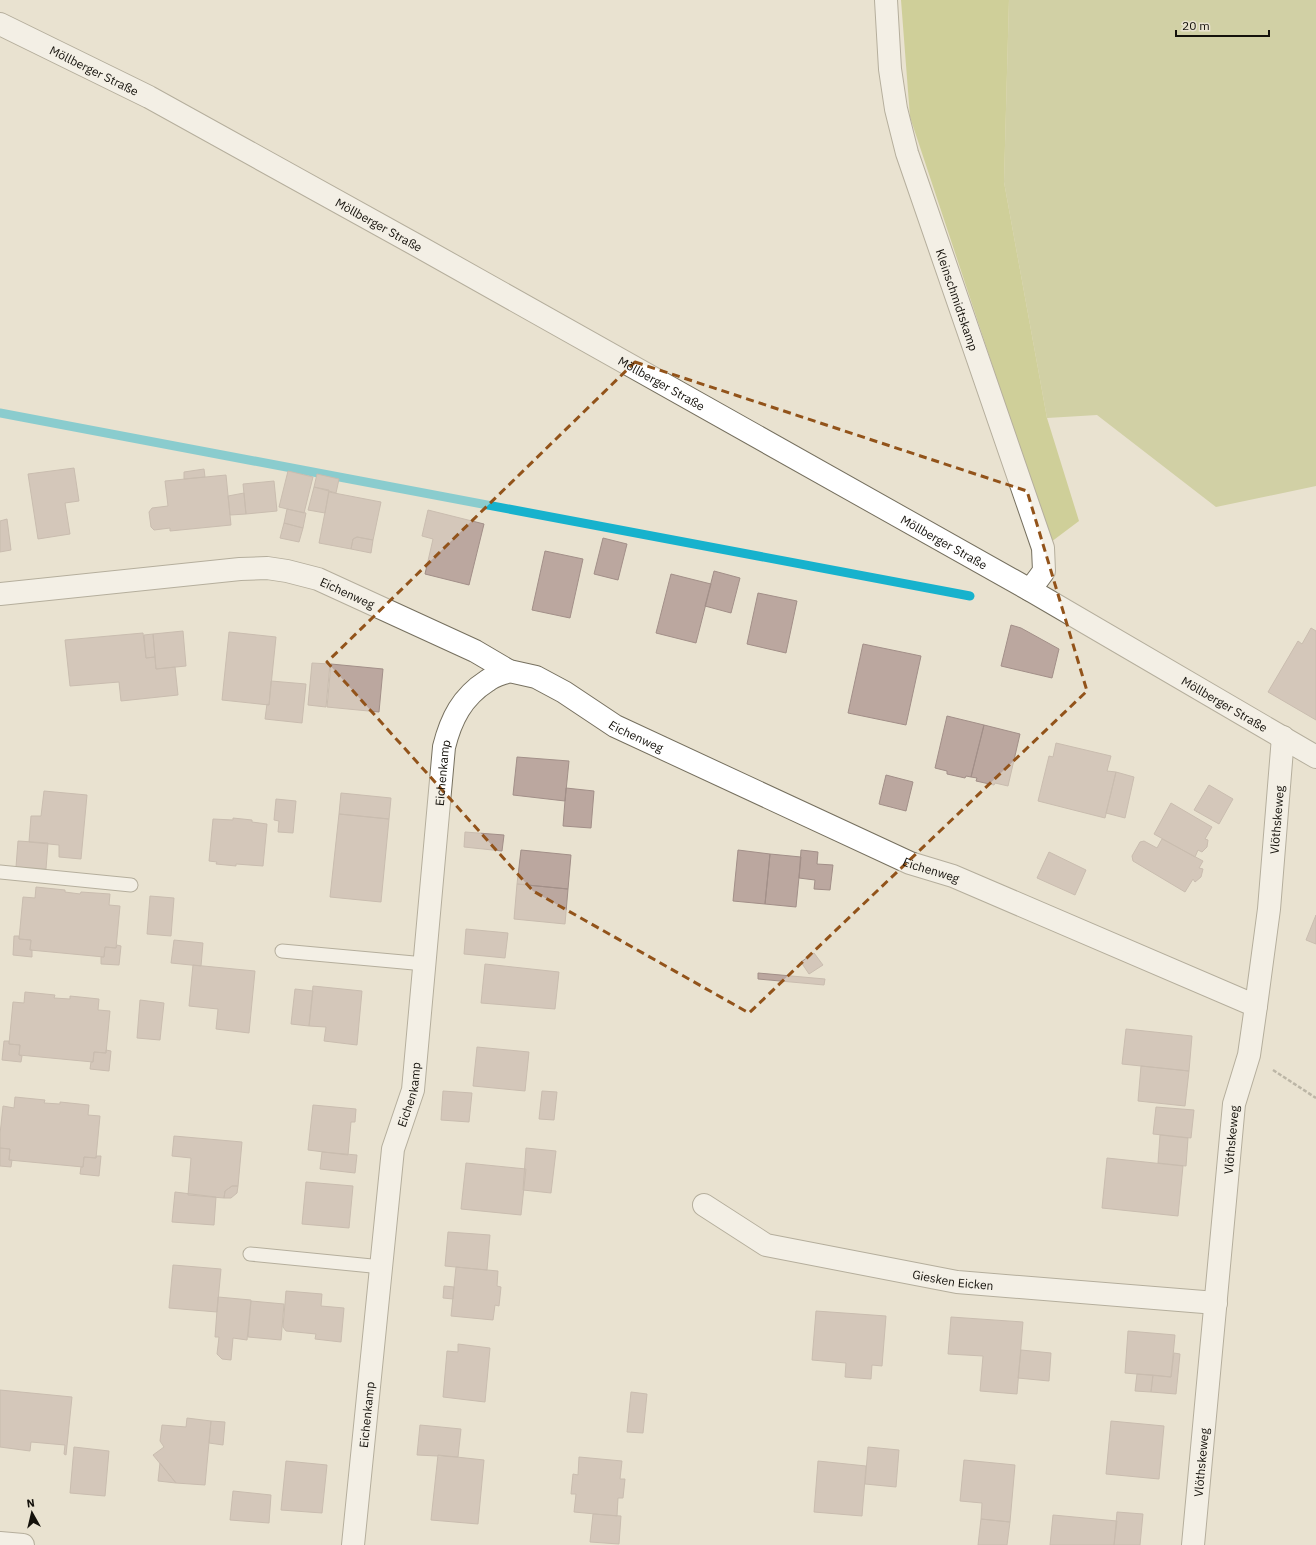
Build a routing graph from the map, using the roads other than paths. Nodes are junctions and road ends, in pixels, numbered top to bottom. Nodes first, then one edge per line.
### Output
1 (886, 0) edge
2 (0, 24) edge
3 (1030, 590) junction
4 (0, 594) edge
5 (509, 671) junction
6 (1283, 738) junction
7 (1316, 757) edge
8 (0, 872) edge
9 (131, 885) dead end
10 (282, 951) dead end
11 (424, 964) junction
12 (1256, 1006) junction
13 (704, 1205) dead end
14 (250, 1254) dead end
15 (382, 1267) junction
16 (1216, 1304) junction
17 (0, 1543) edge
18 (23, 1545) edge
19 (353, 1545) edge
20 (1193, 1545) edge

1 - 3 street, Kleinschmidtskamp
2 - 3 street, Möllberger Straße
3 - 6 street, Möllberger Straße
4 - 5 street, Eichenweg
5 - 11 street, Eichenkamp
5 - 12 street, Eichenweg
6 - 7 street, Möllberger Straße
6 - 12 street, Vlöthskeweg
8 - 9 lane
10 - 11 lane
11 - 15 street, Eichenkamp
12 - 16 street, Vlöthskeweg
13 - 16 street, Giesken Eicken
14 - 15 lane
15 - 19 street, Eichenkamp
16 - 20 street, Vlöthskeweg
17 - 18 street

